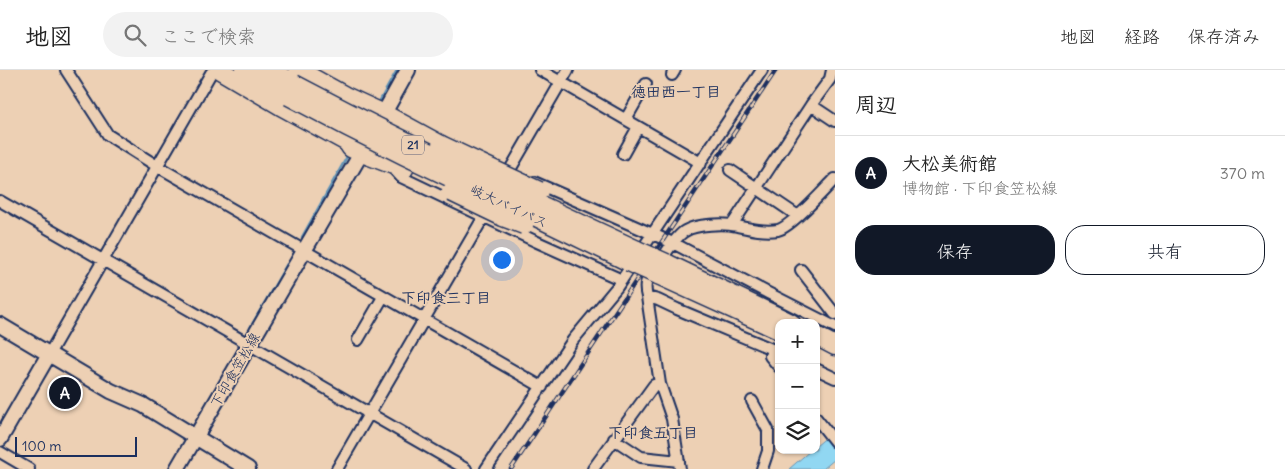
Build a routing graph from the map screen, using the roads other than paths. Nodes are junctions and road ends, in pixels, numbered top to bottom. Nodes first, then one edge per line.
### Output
1 (66, 70) edge
2 (245, 70) edge
3 (270, 70) edge
4 (310, 70) edge
5 (408, 70) edge
6 (540, 70) edge
7 (568, 70) edge
8 (212, 71) edge
9 (759, 71) edge
10 (832, 71) edge
11 (561, 82) junction
12 (294, 83) edge
13 (646, 84) dead end
14 (345, 96) junction
15 (811, 105) junction
16 (384, 114) junction
17 (626, 120) junction
18 (835, 121) edge
19 (638, 127) junction
20 (419, 133) junction
21 (357, 151) junction
22 (623, 154) dead end
23 (701, 163) junction
24 (157, 166) junction
25 (397, 167) junction
26 (730, 170) dead end
27 (510, 171) junction
28 (835, 179) edge
29 (756, 187) junction
30 (0, 201) edge
31 (531, 208) junction
32 (798, 216) junction
33 (483, 217) junction
34 (732, 224) junction
35 (653, 234) junction
36 (603, 242) junction
37 (673, 243) junction
38 (304, 251) junction
39 (104, 260) junction
40 (662, 269) junction
41 (802, 270) dead end
42 (622, 280) junction
43 (383, 297) junction
44 (647, 297) junction
45 (835, 314) edge
46 (781, 319) edge
47 (424, 320) junction
48 (0, 325) edge
49 (835, 327) edge
50 (775, 328) edge
51 (820, 338) edge
52 (358, 340) dead end
53 (250, 344) junction
54 (835, 346) edge
55 (820, 350) edge
56 (775, 351) edge
57 (775, 352) edge
58 (49, 354) junction
59 (835, 358) edge
60 (775, 362) edge
61 (820, 371) edge
62 (835, 378) edge
63 (660, 384) junction
64 (542, 387) junction
65 (752, 401) dead end
66 (370, 413) junction
67 (820, 423) edge
68 (196, 438) junction
69 (614, 439) junction
70 (0, 440) edge
71 (835, 442) edge
72 (0, 452) edge
73 (680, 465) edge
74 (29, 469) edge
75 (177, 469) edge
76 (248, 469) edge
77 (338, 469) edge
78 (466, 469) edge
79 (486, 469) edge
80 (593, 469) edge
81 (762, 469) edge

1 - 24 street
2 - 12 highway, 岐大バイパス / 21
3 - 12 highway, 岐大バイパス / 21
4 - 14 street
5 - 16 main road, 下印食笠松線
6 - 11 street
7 - 11 street
8 - 21 highway, 21
8 - 24 street
9 - 23 street
10 - 15 street
11 - 17 street
11 - 27 street
12 - 14 highway, 21
12 - 31 highway, 岐大バイパス / 21, bridge
13 - 17 street
14 - 16 highway, 21
15 - 18 street
15 - 29 street
16 - 20 highway, 21
16 - 21 main road, 下印食笠松線
17 - 19 street
19 - 22 street
19 - 23 street
20 - 27 street
20 - 31 highway, 21, bridge
21 - 25 highway, 21
21 - 38 main road, 下印食笠松線
23 - 35 street
24 - 38 street
24 - 39 street
25 - 31 highway, 21, bridge
25 - 33 street
26 - 29 street
27 - 33 street
27 - 35 street
28 - 32 street
29 - 32 street
29 - 34 street
30 - 39 street
31 - 36 highway, 岐大バイパス / 21
31 - 36 highway, 21
32 - 34 street
33 - 42 street
33 - 47 street
34 - 37 street
35 - 37 street
35 - 42 street
36 - 40 highway, 岐大バイパス / 21, bridge
37 - 44 street
37 - 49 street
38 - 43 street
38 - 53 main road, 下印食笠松線
39 - 53 street
39 - 58 street
40 - 46 highway, 岐大バイパス / 21
40 - 50 highway, 岐大バイパス / 21
41 - 45 street
42 - 64 street
43 - 47 street
43 - 52 street
44 - 56 street
44 - 63 street
47 - 64 street
47 - 66 street
48 - 58 main road
51 - 54 highway
53 - 66 street
53 - 68 main road, 下印食笠松線
55 - 59 highway
57 - 60 street
58 - 68 main road
58 - 70 main road
61 - 62 street
63 - 69 street
63 - 73 street
64 - 79 street
65 - 81 street
66 - 77 street
66 - 78 street
67 - 71 street
68 - 75 main road, 下印食笠松線
68 - 76 main road
69 - 73 street
69 - 80 street
72 - 74 street

